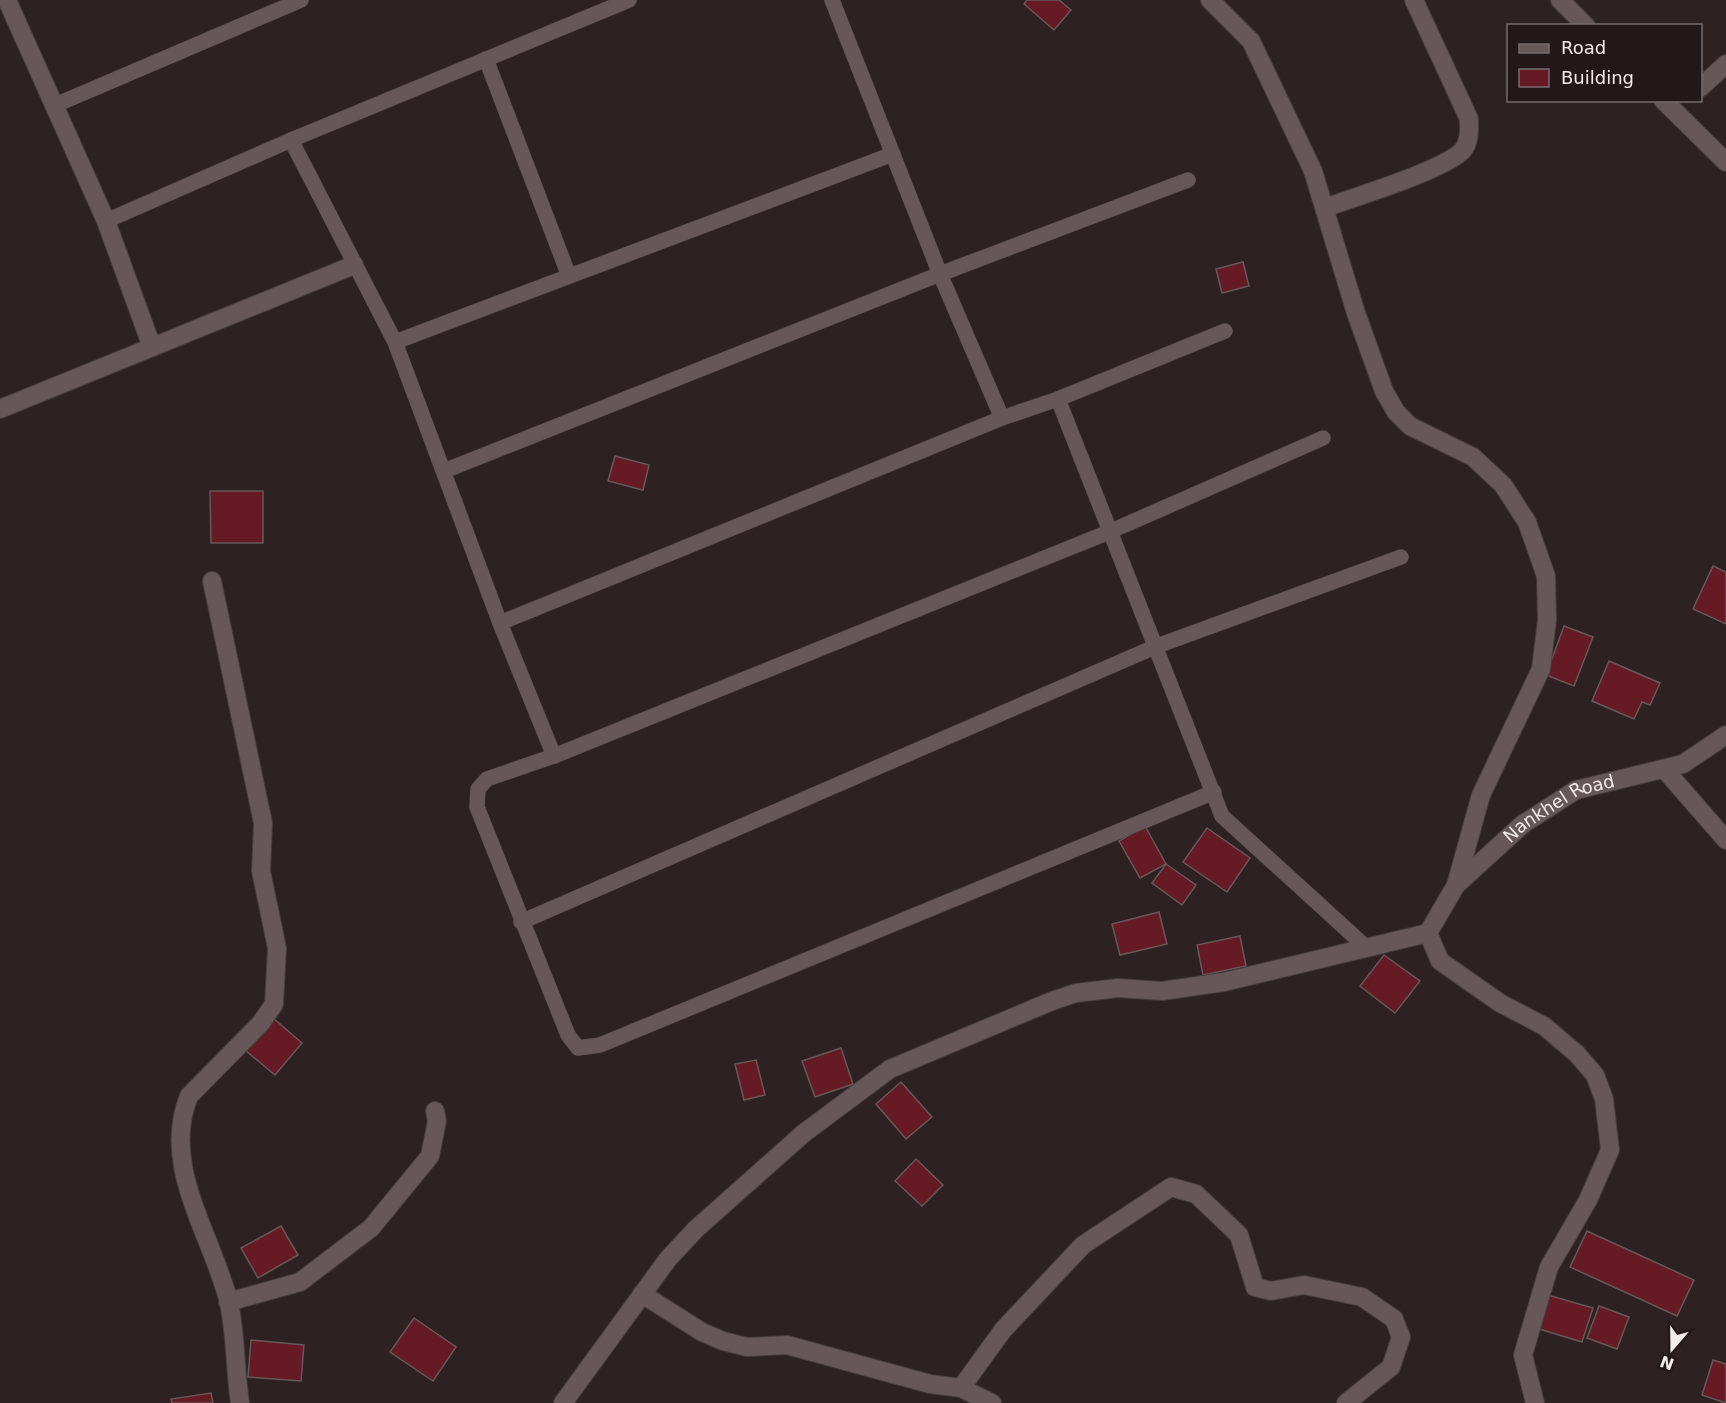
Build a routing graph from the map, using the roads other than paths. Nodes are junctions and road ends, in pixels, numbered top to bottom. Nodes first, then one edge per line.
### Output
1 (7, 0) edge
2 (301, 0) edge
3 (629, 0) edge
4 (1210, 0) edge
5 (1414, 0) edge
6 (1560, 0) edge
7 (837, 2) edge
8 (1584, 24) edge
9 (486, 59) junction
10 (1726, 64) edge
11 (1702, 87) edge
12 (1675, 104) edge
13 (53, 106) junction
14 (291, 140) junction
15 (893, 154) junction
16 (1726, 162) edge
17 (1188, 180) dead end
18 (1325, 208) junction
19 (106, 221) junction
20 (354, 265) junction
21 (940, 274) junction
22 (568, 276) junction
23 (1225, 331) dead end
24 (395, 342) junction
25 (152, 347) junction
26 (1058, 399) junction
27 (0, 409) edge
28 (1002, 418) junction
29 (1323, 438) dead end
30 (444, 471) junction
31 (1109, 532) junction
32 (1401, 557) dead end
33 (212, 582) dead end
34 (500, 623) junction
35 (1157, 646) junction
36 (1726, 735) edge
37 (555, 756) junction
38 (1665, 770) junction
39 (1214, 792) junction
40 (1726, 840) edge
41 (1456, 885) junction
42 (521, 922) junction
43 (1428, 933) junction
44 (1367, 948) junction
45 (435, 1111) dead end
46 (642, 1294) junction
47 (228, 1302) junction
48 (961, 1388) junction
49 (240, 1403) edge
50 (563, 1403) edge
51 (992, 1403) edge
52 (1346, 1403) edge
53 (1535, 1403) edge

1 - 13 street
2 - 13 lane
3 - 9 lane
4 - 18 street
5 - 18 street
6 - 8 street
7 - 15 lane
9 - 14 lane
9 - 22 lane
10 - 11 street
12 - 16 street
13 - 19 street
14 - 19 lane
14 - 20 lane
15 - 21 lane
15 - 22 lane
17 - 21 lane
18 - 41 street
19 - 25 street
20 - 24 lane
20 - 25 street
21 - 28 lane
21 - 30 lane
22 - 24 lane
23 - 26 lane
24 - 30 lane
25 - 27 street
26 - 28 lane
26 - 31 lane
28 - 34 lane
29 - 31 lane
30 - 34 lane
31 - 35 lane
31 - 37 lane
32 - 35 lane
33 - 47 street
34 - 37 lane
35 - 39 lane
35 - 42 lane
36 - 38 street, Nankhel Road
37 - 42 lane
38 - 40 street
38 - 41 street, Nankhel Road
39 - 42 lane
39 - 44 lane
41 - 43 street, Nankhel Road
43 - 44 street
43 - 53 street
44 - 46 street
45 - 47 street
46 - 48 street
46 - 50 street
47 - 49 street
48 - 51 street
48 - 52 street

